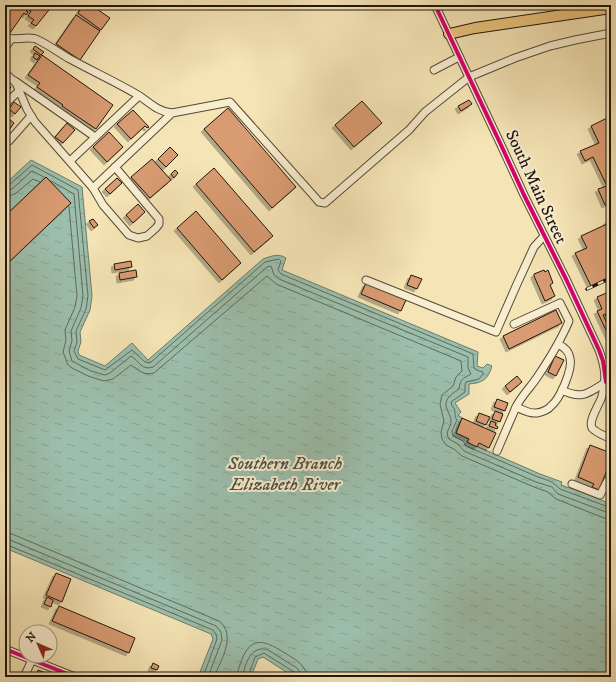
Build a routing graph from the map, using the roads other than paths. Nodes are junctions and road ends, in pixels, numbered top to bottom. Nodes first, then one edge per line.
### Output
1 (435, 5) edge
2 (611, 8) edge
3 (611, 33) edge
4 (449, 34) junction
5 (8, 39) edge
6 (5, 48) edge
7 (459, 57) junction
8 (434, 70) dead end
9 (5, 72) edge
10 (469, 77) junction
11 (12, 78) junction
12 (19, 91) junction
13 (139, 96) junction
14 (5, 104) edge
15 (172, 113) junction
16 (31, 116) junction
17 (95, 137) junction
18 (5, 142) edge
19 (70, 161) junction
20 (115, 167) junction
21 (93, 188) junction
22 (544, 236) junction
23 (366, 280) dead end
24 (514, 324) dead end
25 (558, 344) junction
26 (606, 382) junction
27 (562, 390) junction
28 (516, 407) junction
29 (611, 439) edge
30 (497, 451) dead end
31 (611, 479) edge
32 (572, 484) dead end
33 (5, 649) edge
34 (18, 654) edge
35 (30, 664) edge
36 (42, 664) edge
37 (24, 677) edge
38 (76, 677) edge

1 - 4 street, South Main Street
2 - 4 highway
3 - 10 street
4 - 7 street, South Main Street
5 - 6 street
5 - 13 street
7 - 8 street
7 - 10 street, South Main Street
9 - 11 street
10 - 15 street
10 - 22 street, South Main Street
11 - 12 street
11 - 17 street
12 - 14 street
12 - 16 street
13 - 15 street
13 - 17 street
15 - 20 street
16 - 18 street
16 - 19 street
17 - 19 street
19 - 21 street
20 - 21 street
20 - 21 street
22 - 23 street
22 - 26 street, South Main Street
24 - 25 street
25 - 27 street
25 - 28 street
26 - 27 street
26 - 29 street
27 - 28 street
28 - 30 street
31 - 32 street
33 - 34 street
35 - 37 street
36 - 38 street

